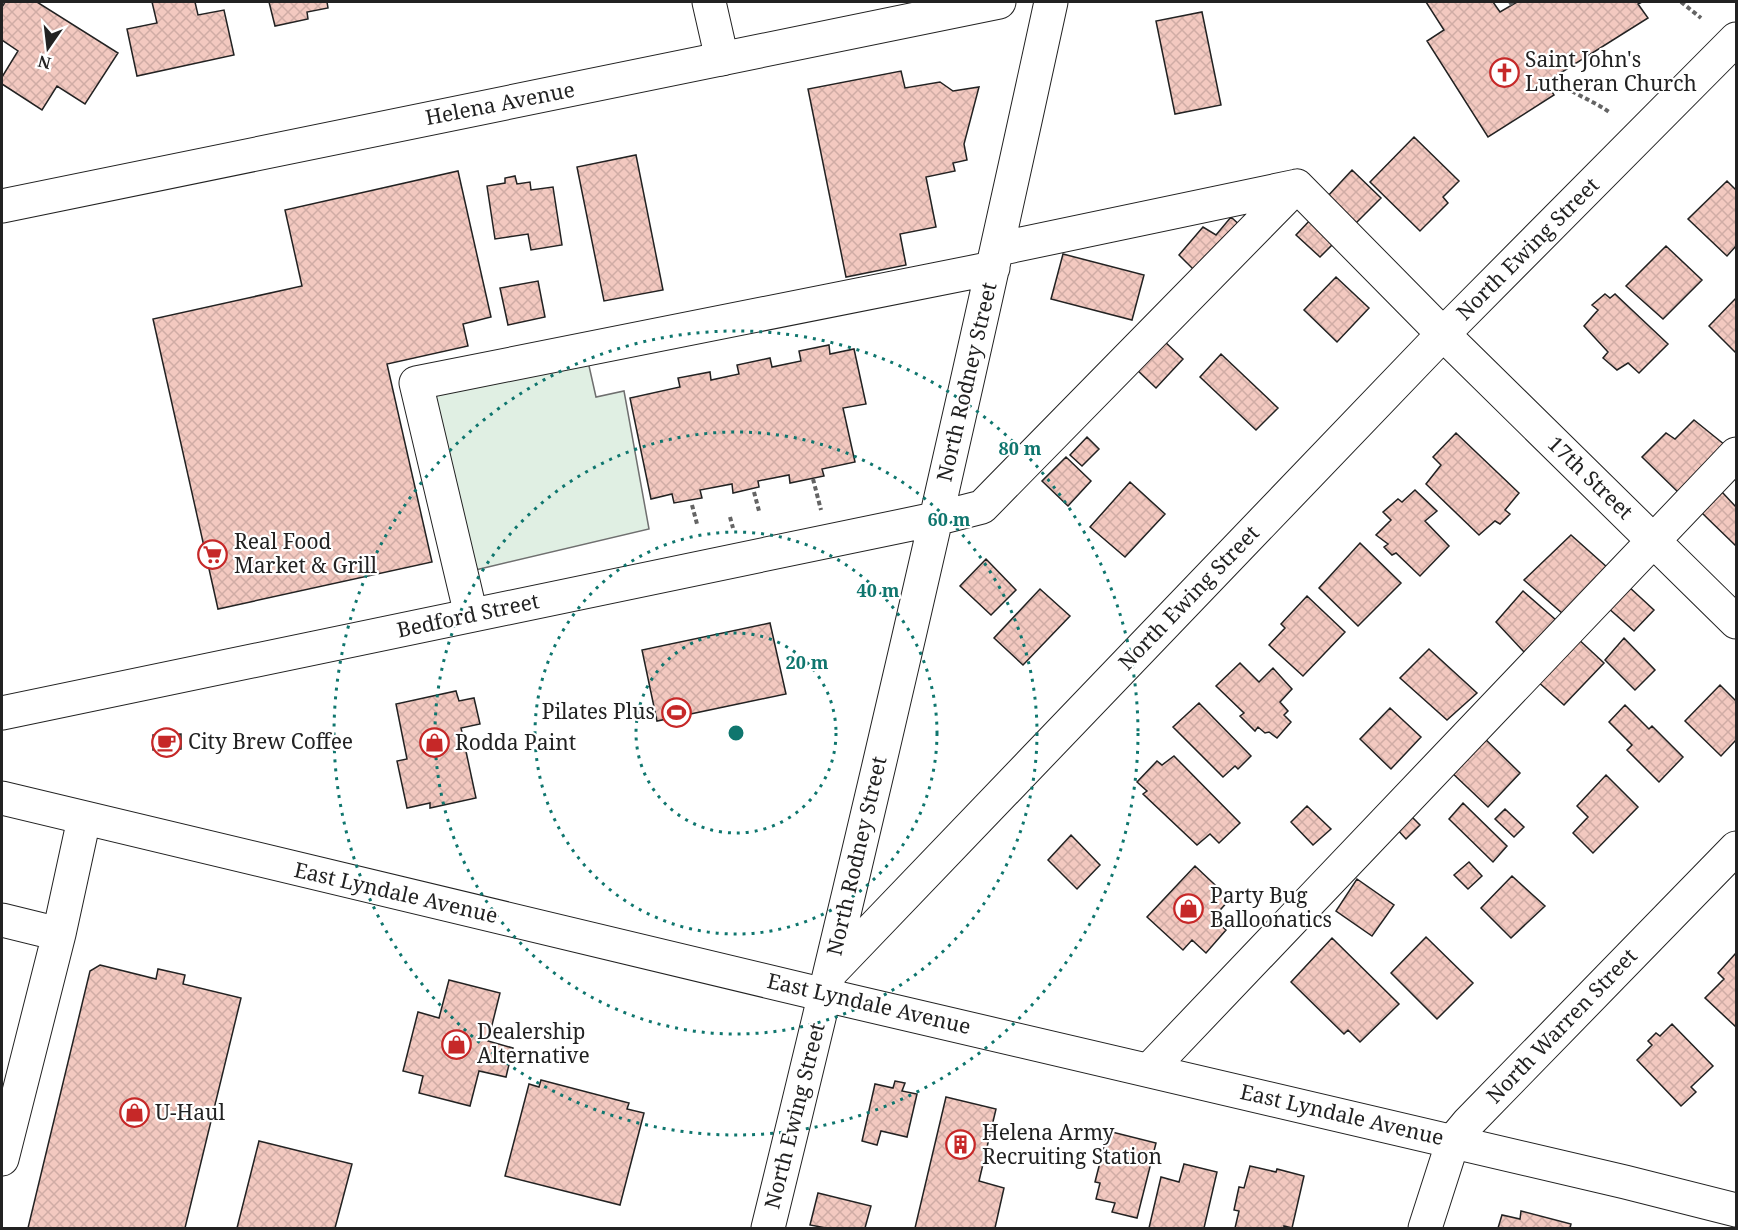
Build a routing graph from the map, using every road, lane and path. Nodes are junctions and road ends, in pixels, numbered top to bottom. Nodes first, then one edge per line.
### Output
1 (709, 2) edge
2 (999, 2) edge
3 (1051, 2) edge
4 (1681, 2) edge
5 (1701, 18) dead end
6 (1737, 39) edge
7 (722, 59) junction
8 (1560, 82) dead end
9 (1610, 112) dead end
10 (1297, 186) junction
11 (2, 206) edge
12 (996, 259) junction
13 (1443, 334) junction
14 (1737, 454) edge
15 (754, 492) dead end
16 (692, 505) dead end
17 (759, 511) dead end
18 (935, 519) junction
19 (697, 524) dead end
20 (1653, 540) junction
21 (471, 615) junction
22 (1737, 622) edge
23 (2, 713) edge
24 (2, 798) edge
25 (84, 819) junction
26 (1737, 848) edge
27 (2, 920) edge
28 (59, 934) junction
29 (827, 984) junction
30 (1149, 1070) junction
31 (1453, 1141) junction
32 (2, 1159) edge
33 (1737, 1210) edge
34 (768, 1228) edge
35 (1425, 1228) edge

1 - 7 main road
2 - 7 main road, Helena Avenue
3 - 12 main road, North Rodney Street
4 - 5 path
6 - 13 main road, North Ewing Street
7 - 11 main road, Helena Avenue
8 - 9 path
10 - 12 main road
10 - 13 main road, 17th Street
10 - 18 main road, Bedford Street
12 - 18 main road, North Rodney Street
12 - 21 main road
13 - 20 main road, 17th Street
13 - 29 main road, North Ewing Street
14 - 20 main road
15 - 17 path
16 - 19 path
18 - 21 main road, Bedford Street
18 - 29 main road, North Rodney Street
20 - 22 main road, 17th Street
20 - 30 main road
21 - 23 main road, Bedford Street
24 - 25 main road, East Lyndale Avenue
25 - 28 main road
25 - 29 main road, East Lyndale Avenue
26 - 31 main road, North Warren Street
27 - 28 main road
28 - 32 main road
29 - 30 main road, East Lyndale Avenue
29 - 34 main road, North Ewing Street
30 - 31 main road, East Lyndale Avenue
31 - 33 main road, East Lyndale Avenue
31 - 35 main road, North Warren Street

